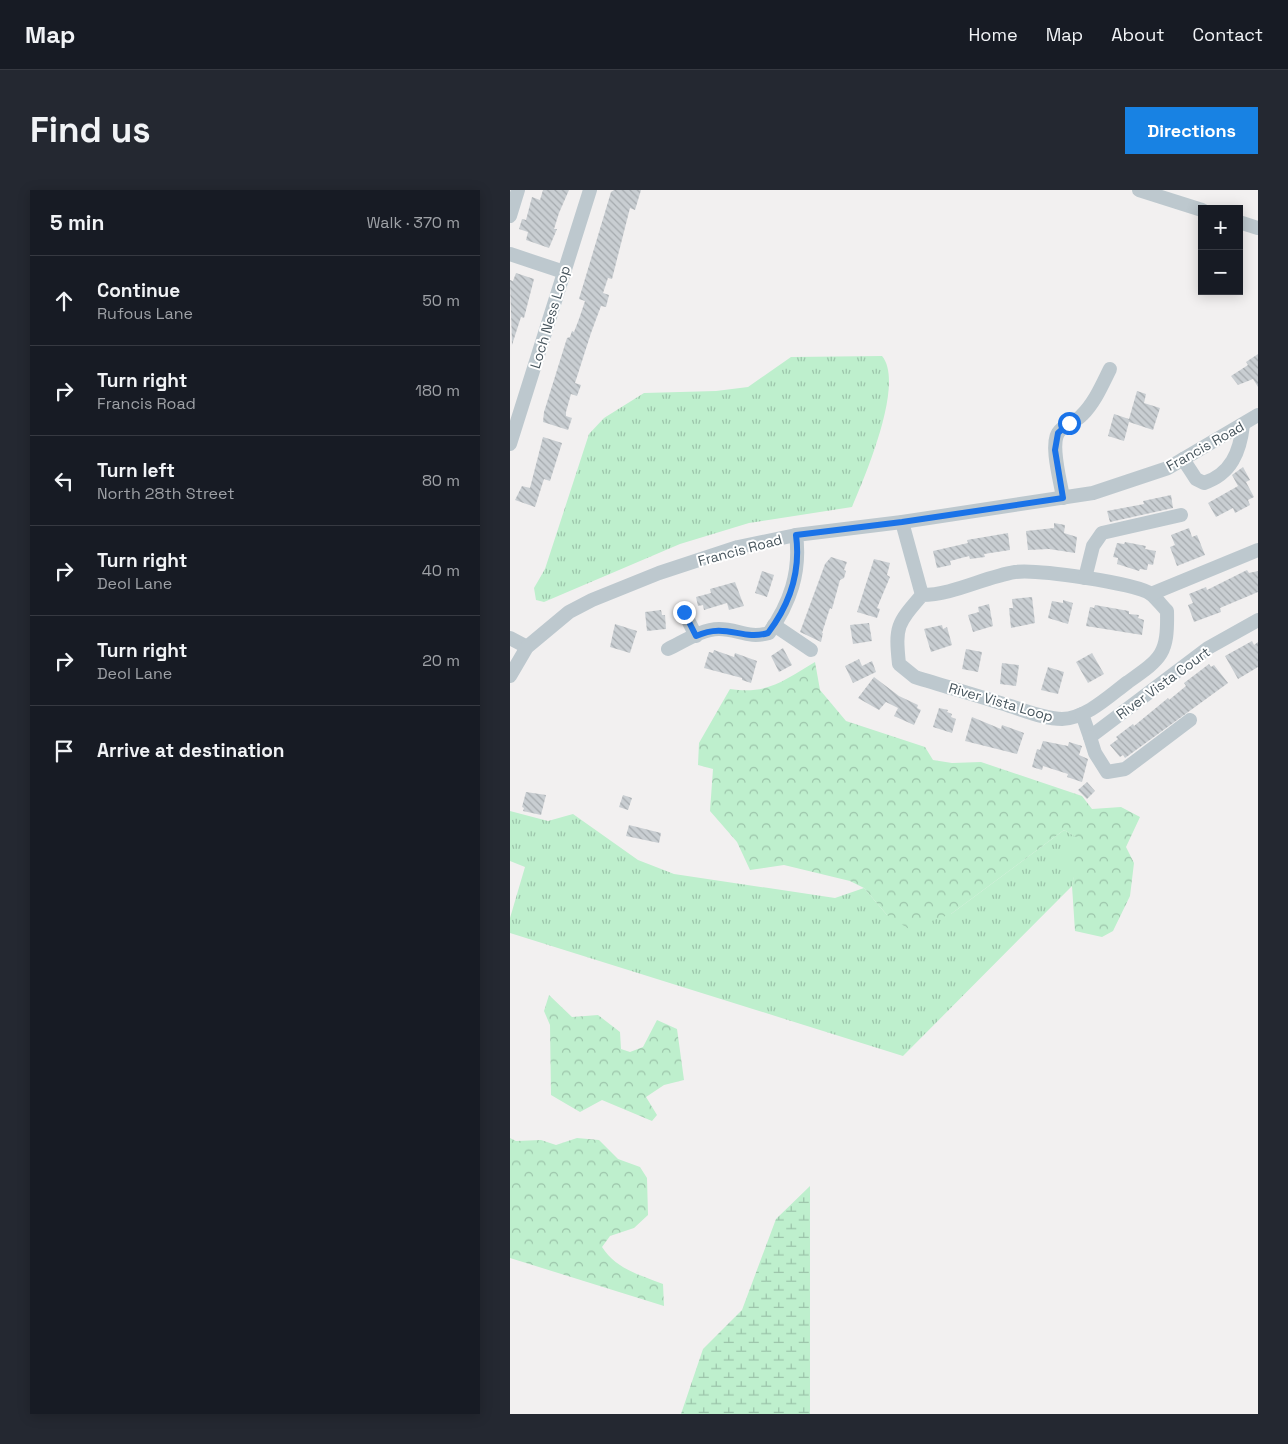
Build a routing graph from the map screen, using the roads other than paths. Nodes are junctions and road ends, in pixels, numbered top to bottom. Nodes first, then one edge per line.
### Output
1 (518, 190) edge
2 (590, 190) edge
3 (1139, 190) edge
4 (1198, 209) edge
5 (510, 216) edge
6 (1243, 223) edge
7 (1258, 228) edge
8 (510, 254) edge
9 (564, 272) junction
10 (1110, 368) dead end
11 (1258, 415) edge
12 (1243, 425) junction
13 (510, 444) edge
14 (1183, 459) junction
15 (1063, 498) junction
16 (1181, 515) dead end
17 (902, 522) junction
18 (796, 535) junction
19 (1258, 550) edge
20 (1085, 578) junction
21 (1151, 594) junction
22 (922, 595) junction
23 (684, 612) dead end
24 (1258, 620) edge
25 (771, 629) junction
26 (696, 636) junction
27 (510, 638) edge
28 (527, 646) junction
29 (668, 649) dead end
30 (811, 650) dead end
31 (510, 676) edge
32 (1082, 714) junction
33 (1190, 720) dead end
34 (1090, 737) junction

1 - 5 street
2 - 9 street, Loch Ness Loop
3 - 4 street
6 - 7 street
8 - 9 street
9 - 13 street, Loch Ness Loop
10 - 15 street
11 - 12 street, Francis Road
12 - 14 street, Francis Road
12 - 14 street
14 - 15 street, Francis Road
15 - 17 street, Francis Road
16 - 20 street
17 - 18 street, Francis Road
17 - 22 street
18 - 25 street
18 - 28 street, Francis Road
19 - 21 street
20 - 21 street
20 - 22 street
21 - 32 street, River Vista Loop
22 - 32 street, River Vista Loop
23 - 26 street
24 - 34 street, River Vista Court
25 - 26 street
25 - 30 street
26 - 29 street
27 - 28 street
28 - 31 street, Francis Road
32 - 34 street
33 - 34 street

